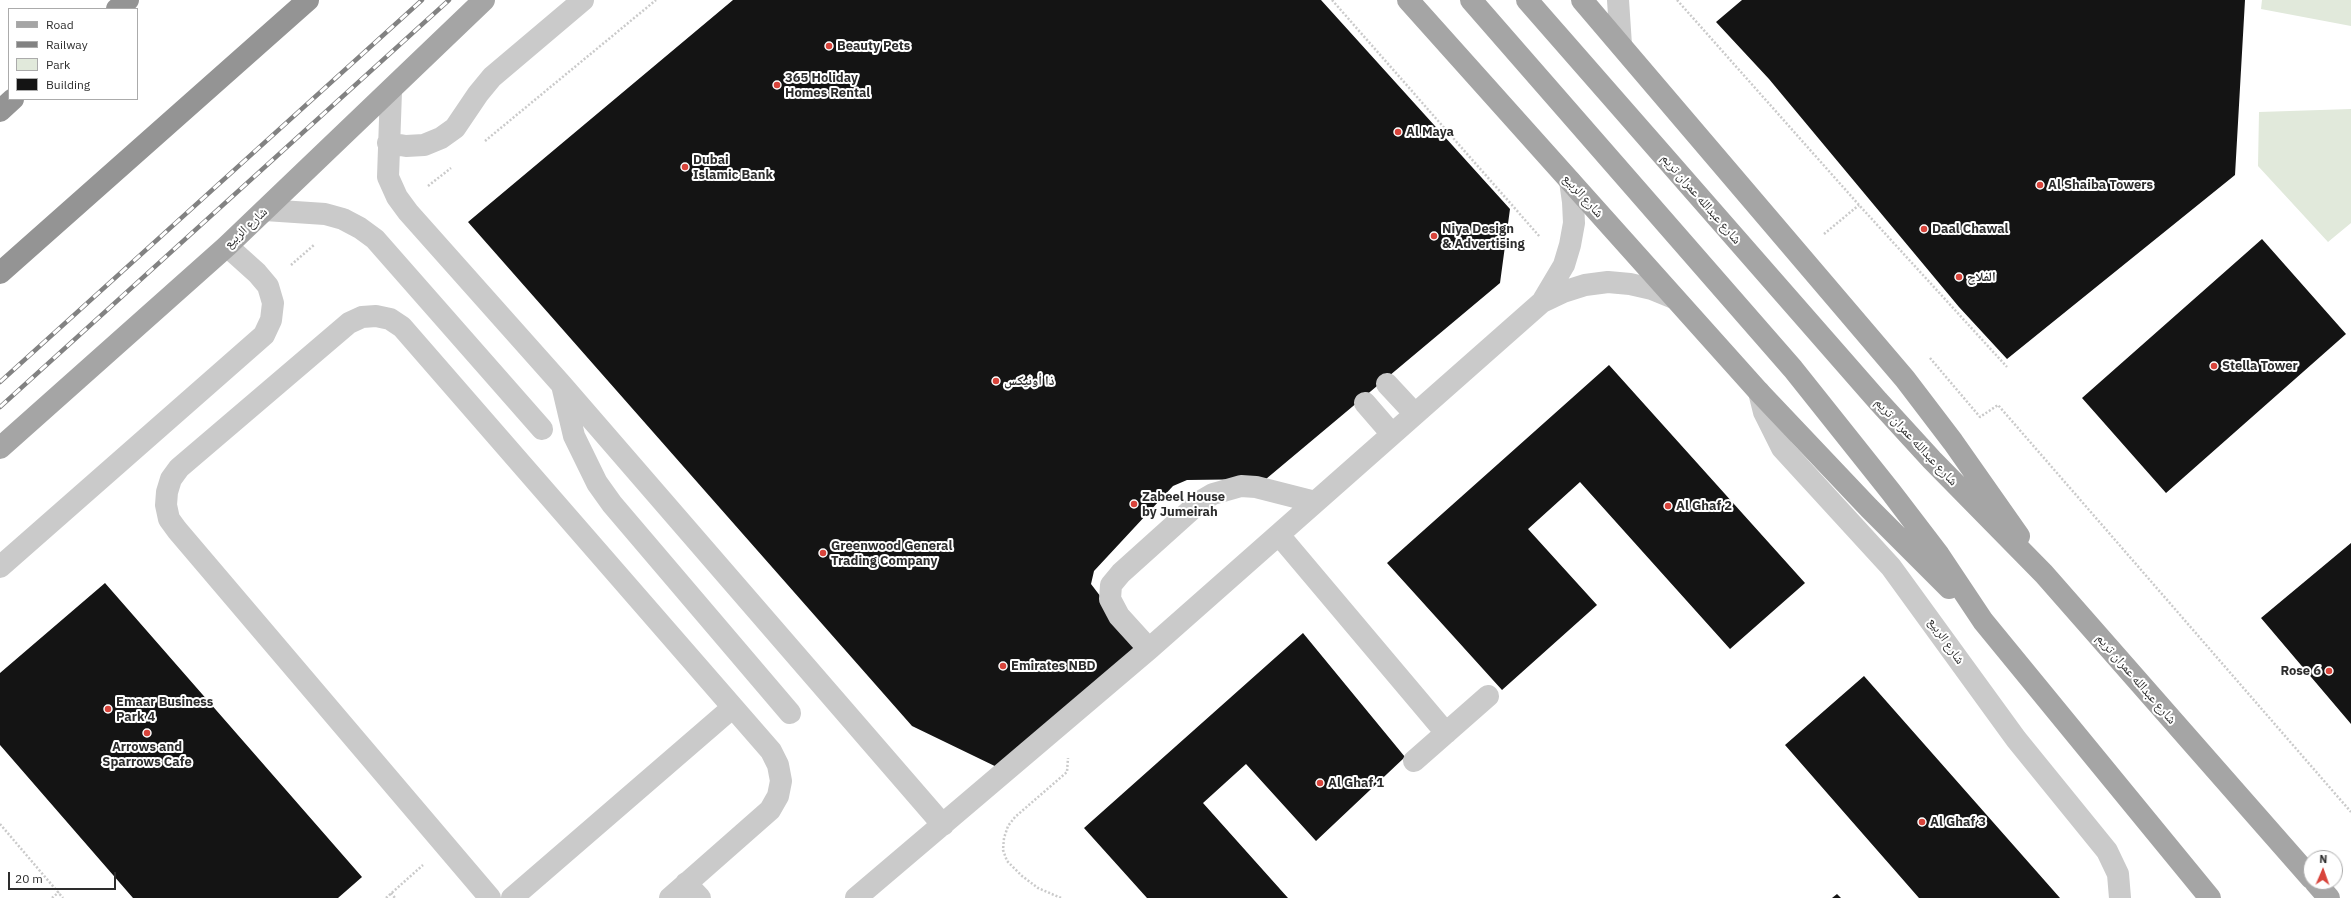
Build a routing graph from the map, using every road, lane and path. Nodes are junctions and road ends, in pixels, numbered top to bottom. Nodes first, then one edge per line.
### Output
1 (128, 0) edge
2 (308, 0) edge
3 (484, 0) edge
4 (582, 0) edge
5 (656, 0) edge
6 (1332, 0) edge
7 (1408, 0) edge
8 (1471, 0) edge
9 (1527, 0) edge
10 (1582, 0) edge
11 (1618, 0) edge
12 (1677, 0) edge
13 (118, 8) edge
14 (1621, 45) junction
15 (391, 91) junction
16 (12, 100) edge
17 (0, 111) edge
18 (484, 142) dead end
19 (388, 143) junction
20 (453, 167) dead end
21 (1570, 181) junction
22 (424, 182) dead end
23 (1859, 205) junction
24 (265, 210) junction
25 (1819, 228) dead end
26 (1824, 234) junction
27 (1829, 240) dead end
28 (227, 246) junction
29 (1564, 265) junction
30 (0, 273) edge
31 (1674, 298) junction
32 (1542, 302) junction
33 (1925, 352) dead end
34 (2007, 367) dead end
35 (1387, 384) dead end
36 (562, 385) junction
37 (1758, 392) junction
38 (1365, 403) dead end
39 (1414, 414) junction
40 (542, 429) dead end
41 (1392, 433) junction
42 (0, 448) edge
43 (1315, 502) junction
44 (1279, 535) junction
45 (0, 567) edge
46 (2044, 574) junction
47 (1983, 621) junction
48 (1149, 649) junction
49 (1483, 691) dead end
50 (732, 708) junction
51 (790, 713) dead end
52 (1441, 728) junction
53 (1047, 736) junction
54 (1409, 755) dead end
55 (2351, 812) edge
56 (0, 824) edge
57 (943, 825) junction
58 (445, 846) junction
59 (2303, 869) edge
60 (2322, 890) edge
61 (58, 892) junction
62 (391, 893) junction
63 (680, 895) edge
64 (52, 898) edge
65 (63, 898) edge
66 (386, 898) edge
67 (395, 898) edge
68 (490, 898) edge
69 (512, 898) edge
70 (856, 898) edge
71 (1061, 898) edge
72 (2120, 898) edge
73 (2210, 898) edge
74 (2329, 898) edge

1 - 13 highway
2 - 30 highway
3 - 15 main road, شارع الربيع
4 - 19 street
5 - 18 path
6 - 29 path
7 - 21 main road, شارع الربيع
8 - 47 main road
9 - 46 main road, شارع عبدالله عمران تريم
10 - 14 main road
11 - 14 street
12 - 23 path
14 - 46 main road
15 - 19 street
15 - 24 main road, شارع الربيع
16 - 17 highway
19 - 36 street
20 - 22 path
21 - 29 street
21 - 31 main road, شارع الربيع
23 - 26 path
23 - 34 path
24 - 28 main road, شارع الربيع
24 - 40 street
25 - 26 path
26 - 27 path
28 - 42 main road, شارع الربيع
28 - 45 street
29 - 32 street
31 - 32 street
31 - 37 main road, شارع الربيع
32 - 39 street
33 - 55 path
35 - 39 street
36 - 51 street
36 - 57 street
37 - 47 main road, شارع الربيع
37 - 72 street, شارع الربيع
38 - 41 street
39 - 41 street
41 - 43 street
43 - 44 street
43 - 48 street
44 - 48 street
44 - 52 street
46 - 59 main road, شارع عبدالله عمران تريم
47 - 73 main road
48 - 53 street
49 - 52 street
50 - 58 street
50 - 63 street
50 - 69 street
52 - 54 street
53 - 57 street
53 - 71 path
56 - 61 path
57 - 70 street
58 - 62 path
58 - 68 street
60 - 74 main road
61 - 64 path
61 - 65 path
62 - 66 path
62 - 67 path

